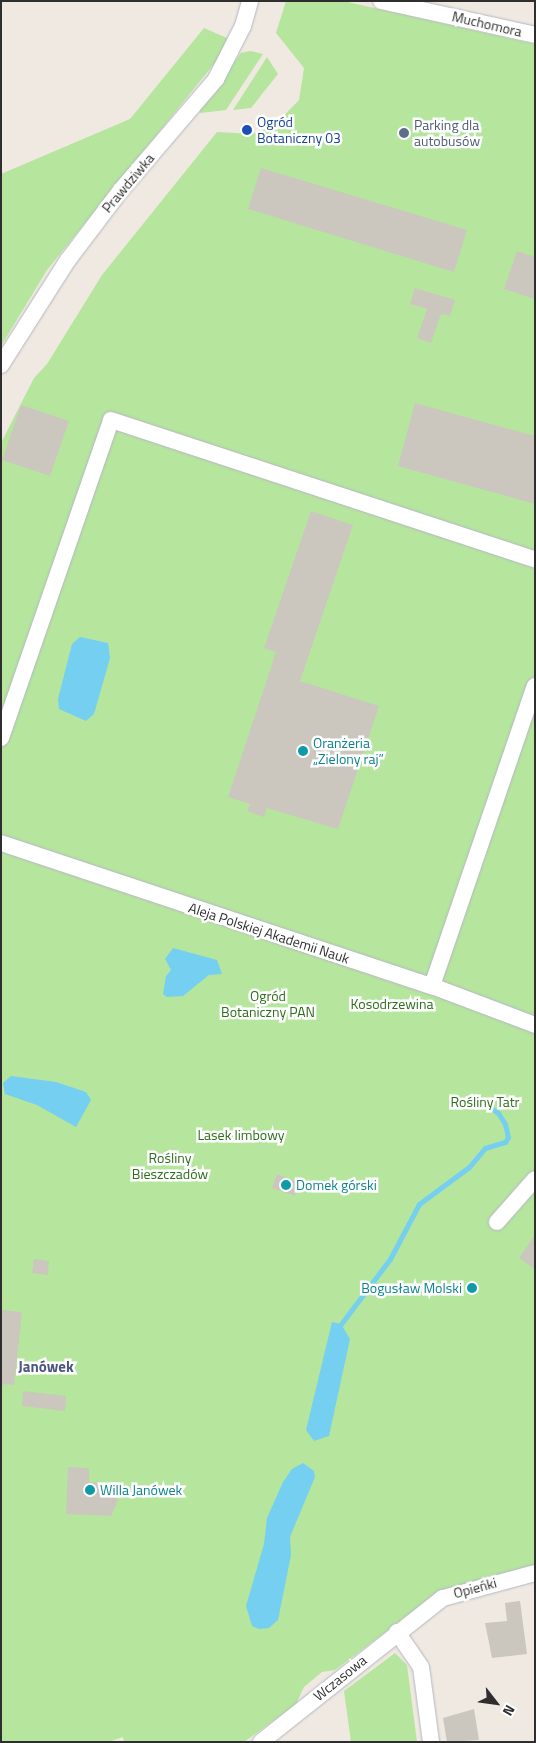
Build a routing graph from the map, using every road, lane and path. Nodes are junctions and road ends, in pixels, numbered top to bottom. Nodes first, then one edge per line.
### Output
1 (250, 1) edge
2 (381, 1) edge
3 (535, 35) edge
4 (1, 365) edge
5 (535, 559) edge
6 (535, 686) edge
7 (531, 706) edge
8 (1, 738) edge
9 (1, 843) edge
10 (432, 986) junction
11 (535, 1025) edge
12 (535, 1179) edge
13 (498, 1222) dead end
14 (535, 1572) edge
15 (421, 1614) joint
16 (397, 1632) junction
17 (261, 1742) edge
18 (431, 1742) edge

1 - 4 street, Prawdziwka
2 - 3 street, Muchomora
5 - 8 street
6 - 7 street
7 - 10 street
9 - 10 street, Aleja Polskiej Akademii Nauk
10 - 11 street, Aleja Polskiej Akademii Nauk
12 - 13 street
14 - 15 street, Opieńki
15 - 16 street, Wczasowa
16 - 17 street, Wczasowa
16 - 18 street

